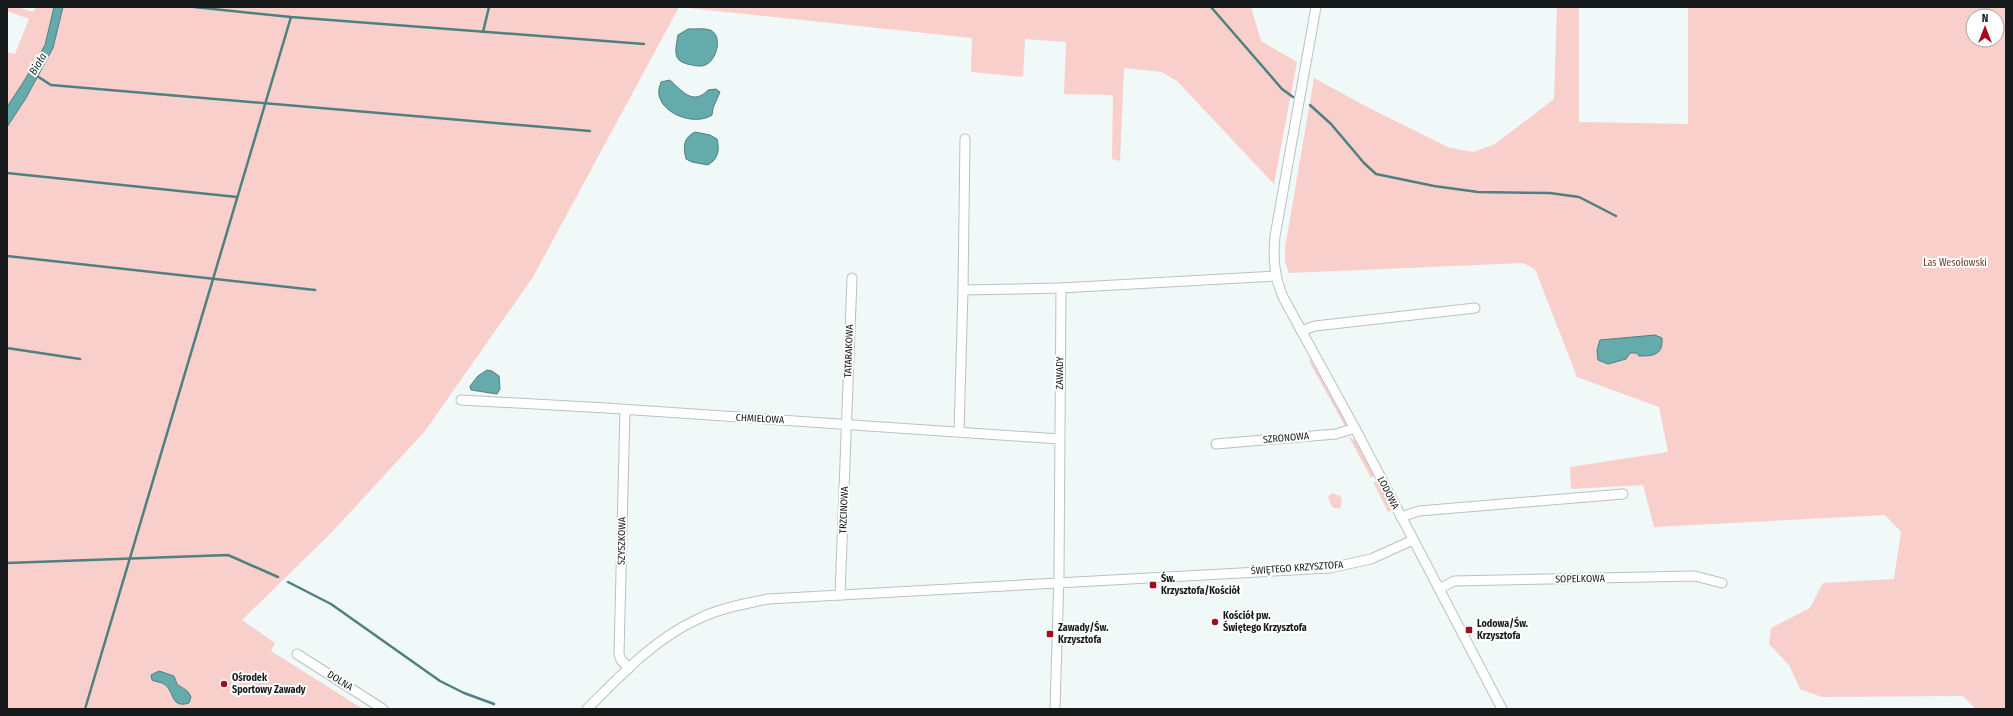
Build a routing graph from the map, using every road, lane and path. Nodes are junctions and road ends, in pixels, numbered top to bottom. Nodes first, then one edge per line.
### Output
1 (1316, 7) edge
2 (965, 139) dead end
3 (1276, 276) junction
4 (852, 278) dead end
5 (1061, 288) junction
6 (963, 290) junction
7 (1475, 308) dead end
8 (1301, 331) junction
9 (462, 400) dead end
10 (625, 410) junction
11 (846, 424) junction
12 (1355, 428) junction
13 (959, 432) junction
14 (1059, 439) junction
15 (1216, 444) dead end
16 (1623, 494) dead end
17 (1401, 517) junction
18 (1413, 540) junction
19 (1058, 583) junction
20 (1722, 583) dead end
21 (1439, 589) junction
22 (840, 595) junction
23 (297, 654) dead end
24 (629, 668) junction
25 (383, 709) edge
26 (587, 709) edge
27 (1055, 709) edge
28 (1502, 709) edge

1 - 3 street, LODOWA
2 - 6 street
3 - 5 street
3 - 8 street, LODOWA
4 - 11 street, TATARAKOWA
5 - 6 street
5 - 14 street, ZAWADY
6 - 13 street
7 - 8 street
8 - 12 street, LODOWA
9 - 10 street, CHMIELOWA
10 - 11 street, CHMIELOWA
10 - 24 street, SZYSZKOWA
11 - 13 street, CHMIELOWA
11 - 22 street, TRZCINOWA
12 - 15 street, SZRONOWA
12 - 17 street, LODOWA
13 - 14 street, CHMIELOWA
14 - 19 street, ZAWADY
16 - 17 street
17 - 18 street, LODOWA
18 - 19 street, ŚWIĘTEGO KRZYSZTOFA
18 - 21 street, LODOWA
19 - 22 street, ŚWIĘTEGO KRZYSZTOFA
19 - 27 street, ZAWADY
20 - 21 street, SOPELKOWA
21 - 28 street, LODOWA
22 - 24 street, ŚWIĘTEGO KRZYSZTOFA
23 - 25 street, DOLNA
24 - 26 street, ŚWIĘTEGO KRZYSZTOFA

